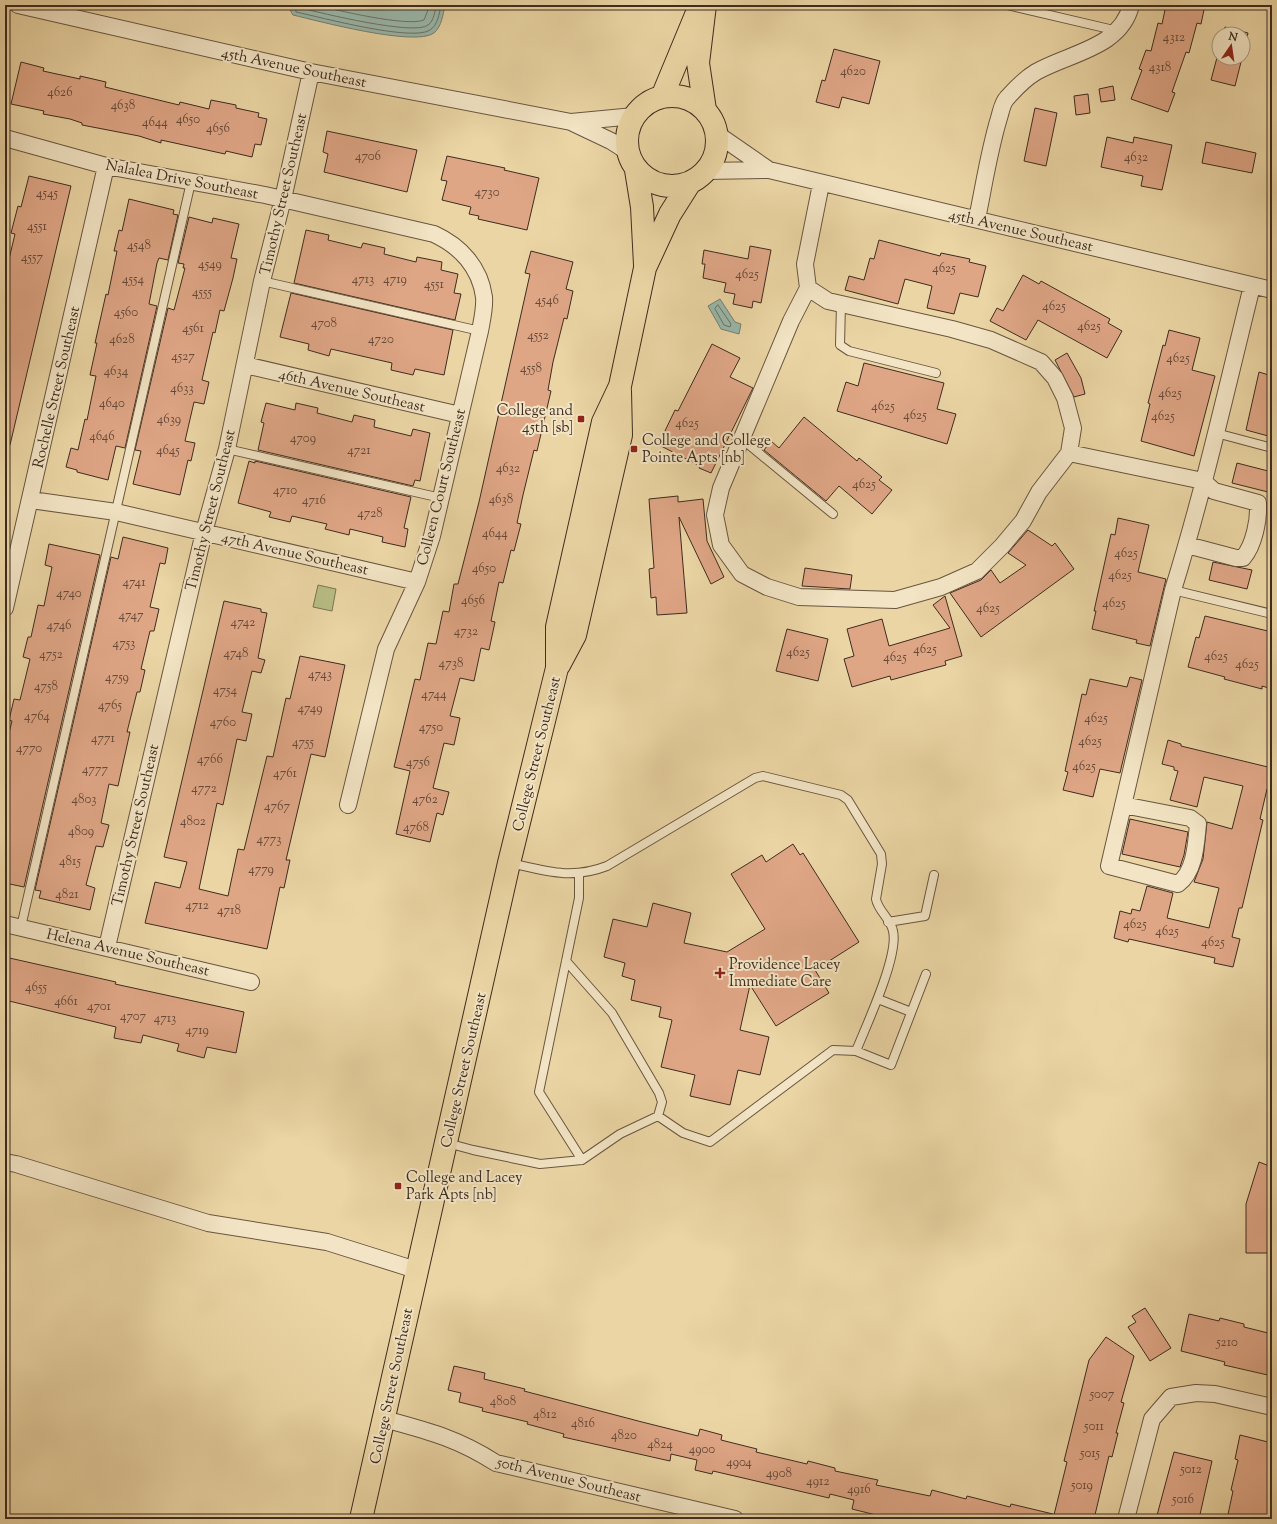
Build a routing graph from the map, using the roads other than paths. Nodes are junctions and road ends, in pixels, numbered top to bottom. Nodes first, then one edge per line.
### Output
1 (18, 5) edge
2 (702, 5) edge
3 (705, 5) edge
4 (1008, 5) edge
5 (1131, 5) edge
6 (1118, 31) junction
7 (311, 72) junction
8 (662, 97) junction
9 (705, 110) junction
10 (634, 116) junction
11 (571, 122) junction
12 (717, 134) junction
13 (5, 138) edge
14 (632, 161) junction
15 (106, 166) junction
16 (769, 170) junction
17 (698, 178) junction
18 (190, 182) junction
19 (821, 184) junction
20 (283, 199) junction
21 (977, 219) junction
22 (468, 260) joint
23 (645, 268) junction
24 (262, 281) junction
25 (1252, 286) junction
26 (808, 288) junction
27 (1272, 290) edge
28 (841, 304) junction
29 (480, 331) junction
30 (245, 365) junction
31 (936, 373) dead end
32 (460, 415) junction
33 (1216, 433) junction
34 (743, 440) junction
35 (1272, 448) edge
36 (226, 449) junction
37 (1069, 453) junction
38 (1203, 481) junction
39 (441, 498) junction
40 (30, 500) junction
41 (116, 512) junction
42 (833, 514) dead end
43 (204, 532) junction
44 (1187, 545) junction
45 (417, 582) junction
46 (1173, 590) junction
47 (5, 608) edge
48 (1272, 614) edge
49 (348, 805) dead end
50 (1123, 805) junction
51 (509, 863) junction
52 (579, 874) junction
53 (934, 875) dead end
54 (888, 922) junction
55 (5, 924) edge
56 (21, 927) junction
57 (107, 947) junction
58 (566, 961) junction
59 (926, 974) dead end
60 (251, 982) dead end
61 (878, 999) junction
62 (911, 1012) junction
63 (856, 1051) junction
64 (658, 1116) junction
65 (447, 1143) junction
66 (582, 1160) junction
67 (5, 1162) edge
68 (416, 1270) junction
69 (1272, 1407) edge
70 (384, 1419) junction
71 (361, 1519) edge
72 (735, 1519) edge
73 (1126, 1519) edge

1 - 7 street, 45th Avenue Southeast
2 - 8 main road
3 - 9 main road
4 - 6 lane
5 - 6 street
6 - 21 street
7 - 11 street, 45th Avenue Southeast
7 - 20 street, Timothy Street Southeast
8 - 9 main road
8 - 10 main road
9 - 12 main road
10 - 11 street, 45th Avenue Southeast
10 - 14 main road
11 - 14 street, 45th Avenue Southeast
12 - 16 street, 45th Avenue Southeast
12 - 17 main road
13 - 15 street, Nalalea Drive Southeast
14 - 17 main road
14 - 23 main road, College Street Southeast
15 - 18 street, Nalalea Drive Southeast
15 - 40 street, Rochelle Street Southeast
16 - 17 street, 45th Avenue Southeast
16 - 19 street, 45th Avenue Southeast
17 - 23 main road, College Street Southeast
18 - 20 street, Nalalea Drive Southeast
18 - 41 lane
19 - 21 street, 45th Avenue Southeast
19 - 26 street
20 - 22 street, Nalalea Drive Southeast
20 - 24 street, Timothy Street Southeast
21 - 25 street, 45th Avenue Southeast
22 - 29 street, Colleen Court Southeast
23 - 51 main road, College Street Southeast
24 - 29 lane
24 - 30 street, Timothy Street Southeast
25 - 27 street, 45th Avenue Southeast
25 - 33 street
26 - 28 street
26 - 34 street
28 - 31 lane
28 - 37 street
29 - 32 street, Colleen Court Southeast
30 - 32 street, 46th Avenue Southeast
30 - 36 street, Timothy Street Southeast
32 - 39 street, Colleen Court Southeast
33 - 35 lane
33 - 38 street
34 - 37 street
34 - 42 lane
36 - 39 lane
36 - 43 street, Timothy Street Southeast
37 - 38 street
38 - 44 street
38 - 44 street
39 - 45 street, Colleen Court Southeast
40 - 41 street, 47th Avenue Southeast
40 - 47 street, Rochelle Street Southeast
41 - 43 street, 47th Avenue Southeast
41 - 56 lane
43 - 45 street, 47th Avenue Southeast
43 - 57 street, Timothy Street Southeast
44 - 46 street
45 - 49 street, Colleen Court Southeast
46 - 48 lane
46 - 50 street
50 - 50 street
51 - 52 lane
51 - 65 main road, College Street Southeast
52 - 54 lane
52 - 58 lane
53 - 54 lane
54 - 61 lane
55 - 56 street, Helena Avenue Southeast
56 - 57 street, Helena Avenue Southeast
57 - 60 street, Helena Avenue Southeast
58 - 64 lane
58 - 66 lane
59 - 62 lane
61 - 62 lane
61 - 63 lane
62 - 63 lane
63 - 64 lane
64 - 66 lane
65 - 66 lane
65 - 68 main road, College Street Southeast
67 - 68 street
68 - 70 main road, College Street Southeast
69 - 73 street
70 - 71 main road, College Street Southeast
70 - 72 street, 50th Avenue Southeast

